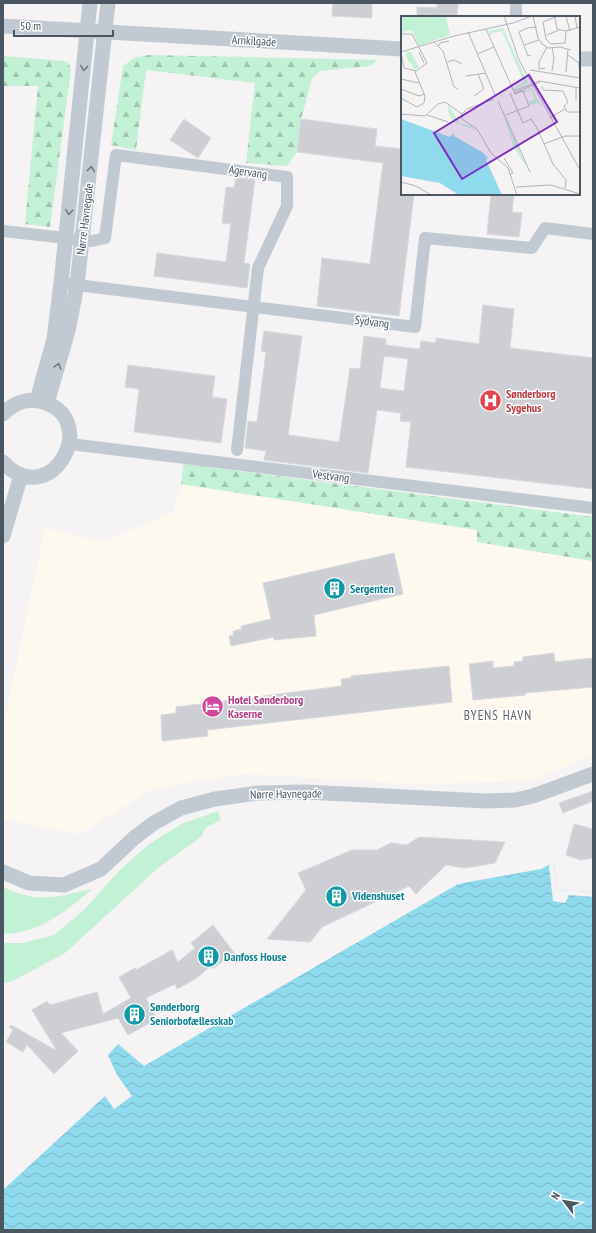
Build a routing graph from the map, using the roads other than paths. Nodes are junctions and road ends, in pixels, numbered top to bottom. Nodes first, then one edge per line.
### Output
1 (90, 3) edge
2 (108, 3) edge
3 (516, 3) edge
4 (516, 16) edge
5 (3, 26) edge
6 (88, 30) junction
7 (106, 31) junction
8 (401, 49) edge
9 (580, 59) edge
10 (593, 59) edge
11 (3, 231) edge
12 (593, 234) edge
13 (66, 239) junction
14 (83, 240) junction
15 (62, 283) junction
16 (77, 284) junction
17 (253, 307) junction
18 (42, 402) junction
19 (3, 414) edge
20 (70, 444) junction
21 (237, 450) dead end
22 (3, 462) edge
23 (21, 475) junction
24 (593, 508) edge
25 (3, 536) edge
26 (593, 774) edge
27 (3, 872) edge

1 - 6 street, Nørre Havnegade
2 - 7 street, Nørre Havnegade
3 - 4 street
5 - 6 street, Arnkilgade
6 - 7 street, Arnkilgade
6 -> 13 street, Nørre Havnegade
7 - 8 street, Arnkilgade
14 -> 7 street, Nørre Havnegade
9 - 10 street
11 - 13 street, Agervang
12 - 17 street, Sydvang
13 - 14 street, Agervang
13 - 15 street, Nørre Havnegade
14 - 16 street, Nørre Havnegade
14 - 17 street, Agervang
15 - 16 street, Sydvang
15 - 18 street, Nørre Havnegade
16 - 17 street, Sydvang
18 -> 16 street, Nørre Havnegade
17 - 21 street, Agervang
18 - 19 street
18 - 20 street
20 - 23 street
20 - 24 street, Vestvang
22 - 23 street
23 - 25 street
26 - 27 street, Nørre Havnegade

